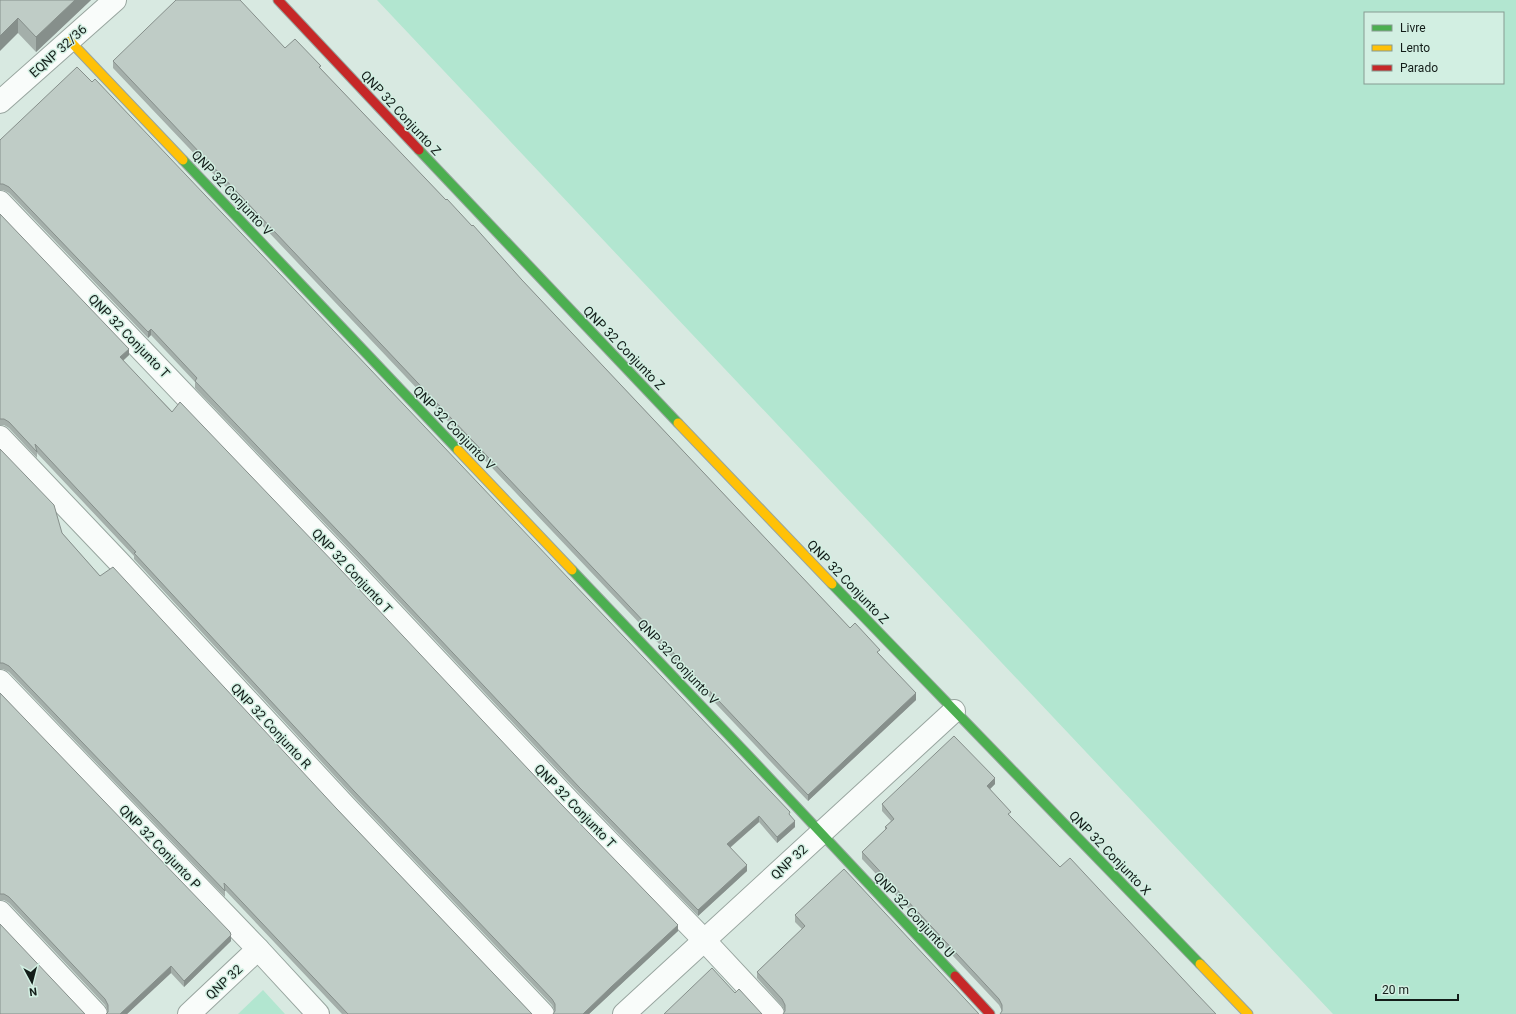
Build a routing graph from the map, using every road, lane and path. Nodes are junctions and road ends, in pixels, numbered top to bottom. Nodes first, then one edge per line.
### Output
1 (115, 0) edge
2 (278, 0) edge
3 (70, 41) junction
4 (0, 102) edge
5 (0, 202) edge
6 (0, 437) edge
7 (0, 681) edge
8 (954, 711) junction
9 (820, 833) junction
10 (0, 912) edge
11 (704, 940) junction
12 (258, 949) junction
13 (96, 1014) edge
14 (189, 1014) edge
15 (318, 1014) edge
16 (544, 1014) edge
17 (624, 1014) edge
18 (773, 1014) edge
19 (990, 1014) edge
20 (1248, 1014) edge

1 - 3 street, EQNP 32/36
2 - 8 street, QNP 32 Conjunto Z
3 - 4 street, EQNP 32/36
3 - 9 street, QNP 32 Conjunto V
5 - 11 street, QNP 32 Conjunto T
6 - 16 street, QNP 32 Conjunto R
7 - 12 street, QNP 32 Conjunto P
8 - 9 street, QNP 32
8 - 20 street, QNP 32 Conjunto X
9 - 11 street, QNP 32
9 - 19 street, QNP 32 Conjunto U
10 - 13 street
11 - 17 street, QNP 32
11 - 18 street, QNP 32 Conjunto T
12 - 14 street, QNP 32
12 - 15 street, QNP 32 Conjunto P

